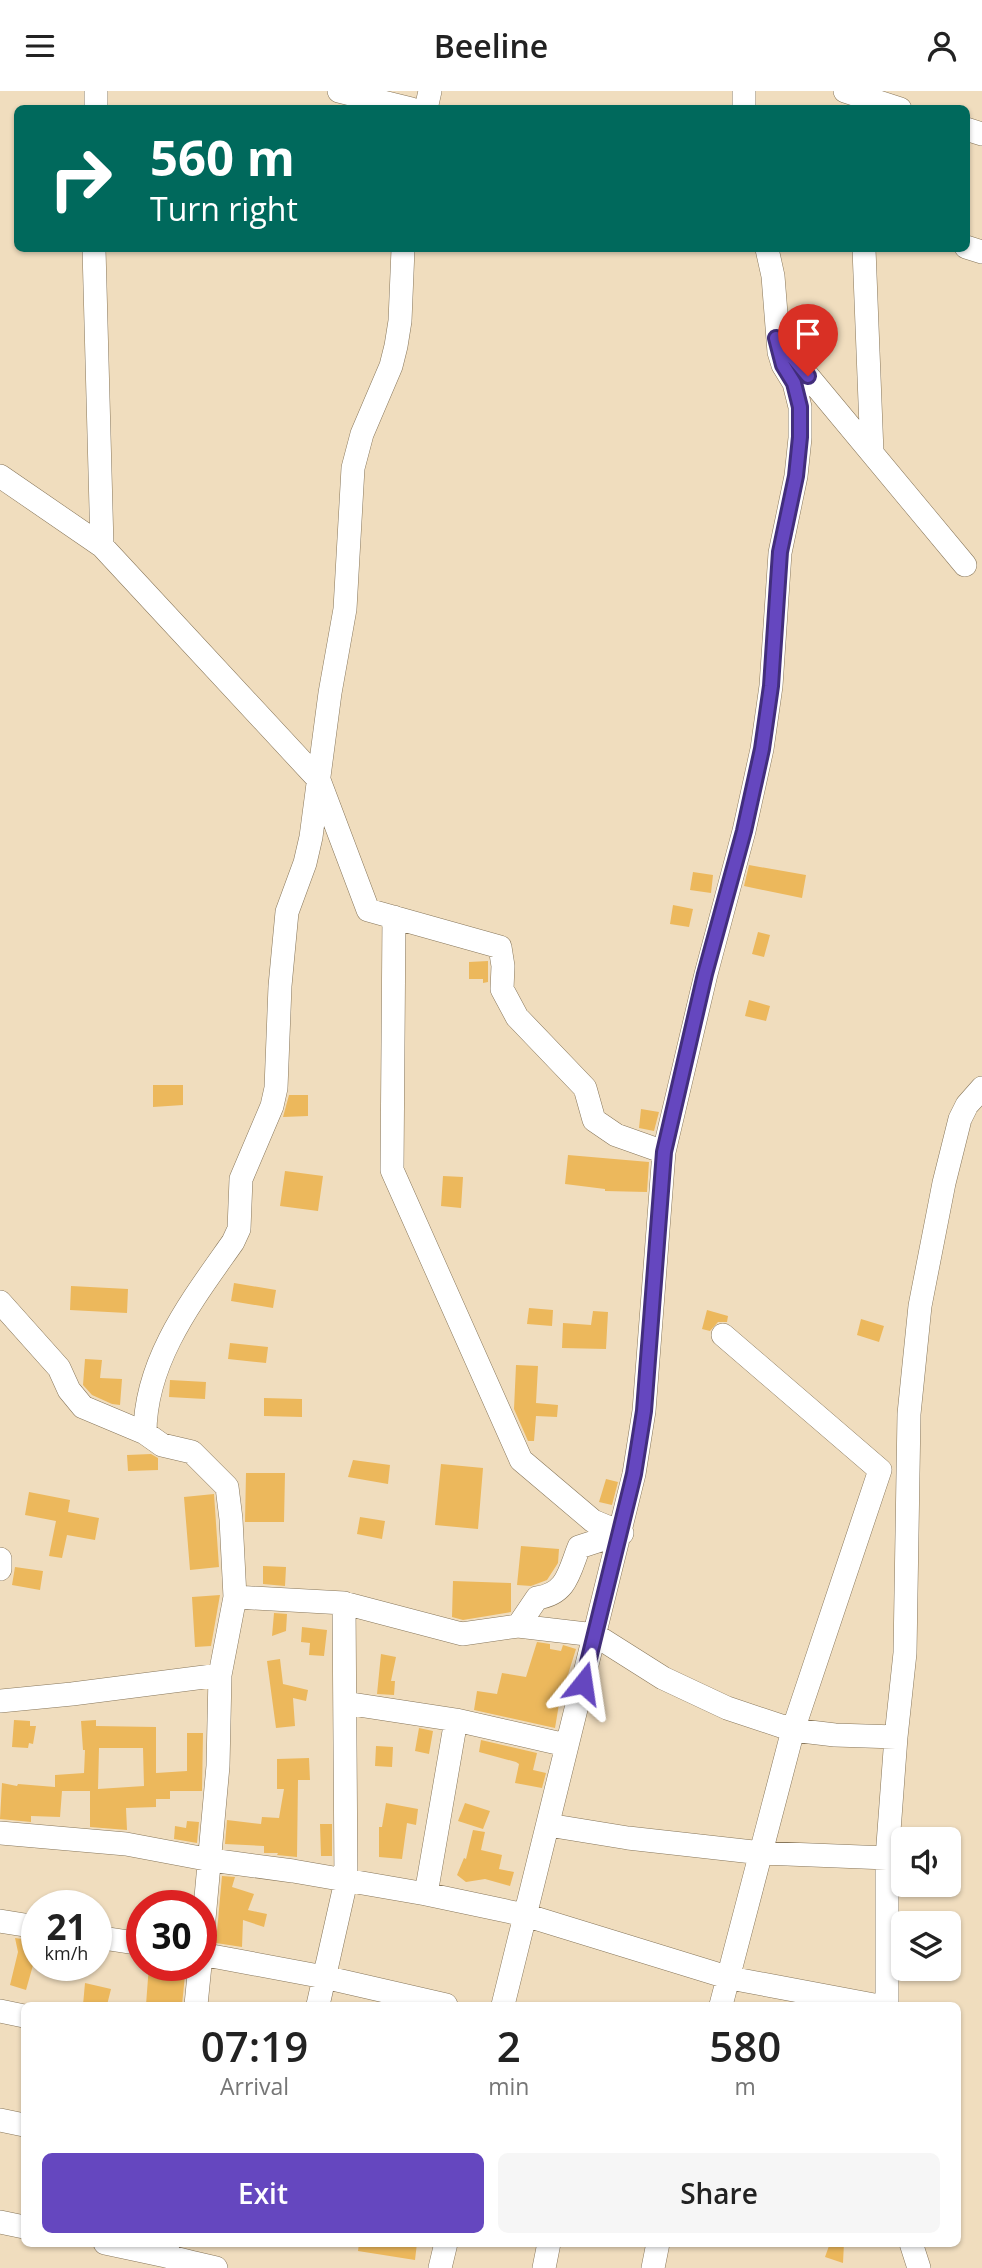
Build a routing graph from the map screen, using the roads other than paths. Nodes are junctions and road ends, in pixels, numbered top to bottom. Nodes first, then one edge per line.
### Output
1 (339, 91) edge
2 (845, 91) edge
3 (395, 105) edge
4 (888, 105) edge
5 (94, 252) edge
6 (402, 252) edge
7 (768, 252) edge
8 (864, 252) edge
9 (776, 338) junction
10 (872, 453) junction
11 (0, 476) edge
12 (102, 546) junction
13 (965, 565) dead end
14 (319, 780) junction
15 (394, 917) junction
16 (982, 1088) edge
17 (664, 1152) junction
18 (0, 1302) edge
19 (723, 1335) dead end
20 (145, 1433) junction
21 (622, 1533) junction
22 (0, 1559) edge
23 (0, 1569) edge
24 (235, 1597) junction
25 (344, 1603) junction
26 (518, 1626) junction
27 (595, 1635) junction
28 (220, 1675) junction
29 (0, 1701) edge
30 (345, 1703) junction
31 (456, 1720) junction
32 (793, 1730) junction
33 (896, 1737) junction
34 (566, 1745) junction
35 (548, 1825) junction
36 (0, 1833) edge
37 (762, 1853) junction
38 (887, 1858) junction
39 (211, 1860) junction
40 (346, 1881) junction
41 (208, 1890) edge
42 (426, 1894) junction
43 (525, 1915) junction
44 (0, 1921) edge
45 (21, 1924) edge
46 (217, 1956) edge
47 (324, 1977) junction
48 (730, 1978) junction
49 (198, 1981) edge
50 (196, 2002) edge
51 (319, 2002) edge
52 (433, 2002) edge
53 (504, 2002) edge
54 (722, 2002) edge
55 (858, 2002) edge
56 (887, 2002) edge
57 (0, 2011) edge
58 (21, 2015) edge
59 (0, 2120) edge
60 (21, 2124) edge
61 (0, 2222) edge
62 (21, 2226) edge
63 (140, 2247) edge
64 (445, 2247) edge
65 (548, 2247) edge
66 (657, 2247) edge
67 (167, 2250) edge
68 (190, 2265) edge
69 (216, 2268) edge
70 (440, 2268) edge
71 (544, 2268) edge
72 (653, 2268) edge

1 - 3 street
2 - 4 street
5 - 12 street
6 - 14 street
7 - 9 street
8 - 10 street
9 - 10 street
9 - 17 street
10 - 13 street
11 - 12 street
12 - 14 street
14 - 15 street
14 - 20 street
15 - 17 street
15 - 21 street
16 - 33 street
17 - 21 street
18 - 20 street
19 - 32 street
20 - 24 street
21 - 26 street
21 - 27 street
22 - 23 street
24 - 25 street
24 - 28 street
25 - 26 street
25 - 30 street
26 - 27 street
27 - 32 street
27 - 34 street
28 - 29 street
28 - 39 street
30 - 31 street
30 - 40 street
31 - 34 street
31 - 42 street
32 - 33 street
32 - 37 street
33 - 38 street
34 - 35 street
35 - 37 street
35 - 43 street
36 - 39 street
37 - 38 street
37 - 48 street
38 - 56 street
39 - 40 street
39 - 41 street
40 - 42 street
40 - 47 street
42 - 43 street
43 - 48 street
43 - 53 street
44 - 45 street
46 - 47 street
47 - 51 street
47 - 52 street
48 - 54 street
48 - 55 street
49 - 50 street
57 - 58 street
59 - 60 street
61 - 62 street
63 - 67 street
64 - 70 street
65 - 71 street
66 - 72 street
67 - 68 street
68 - 69 street

